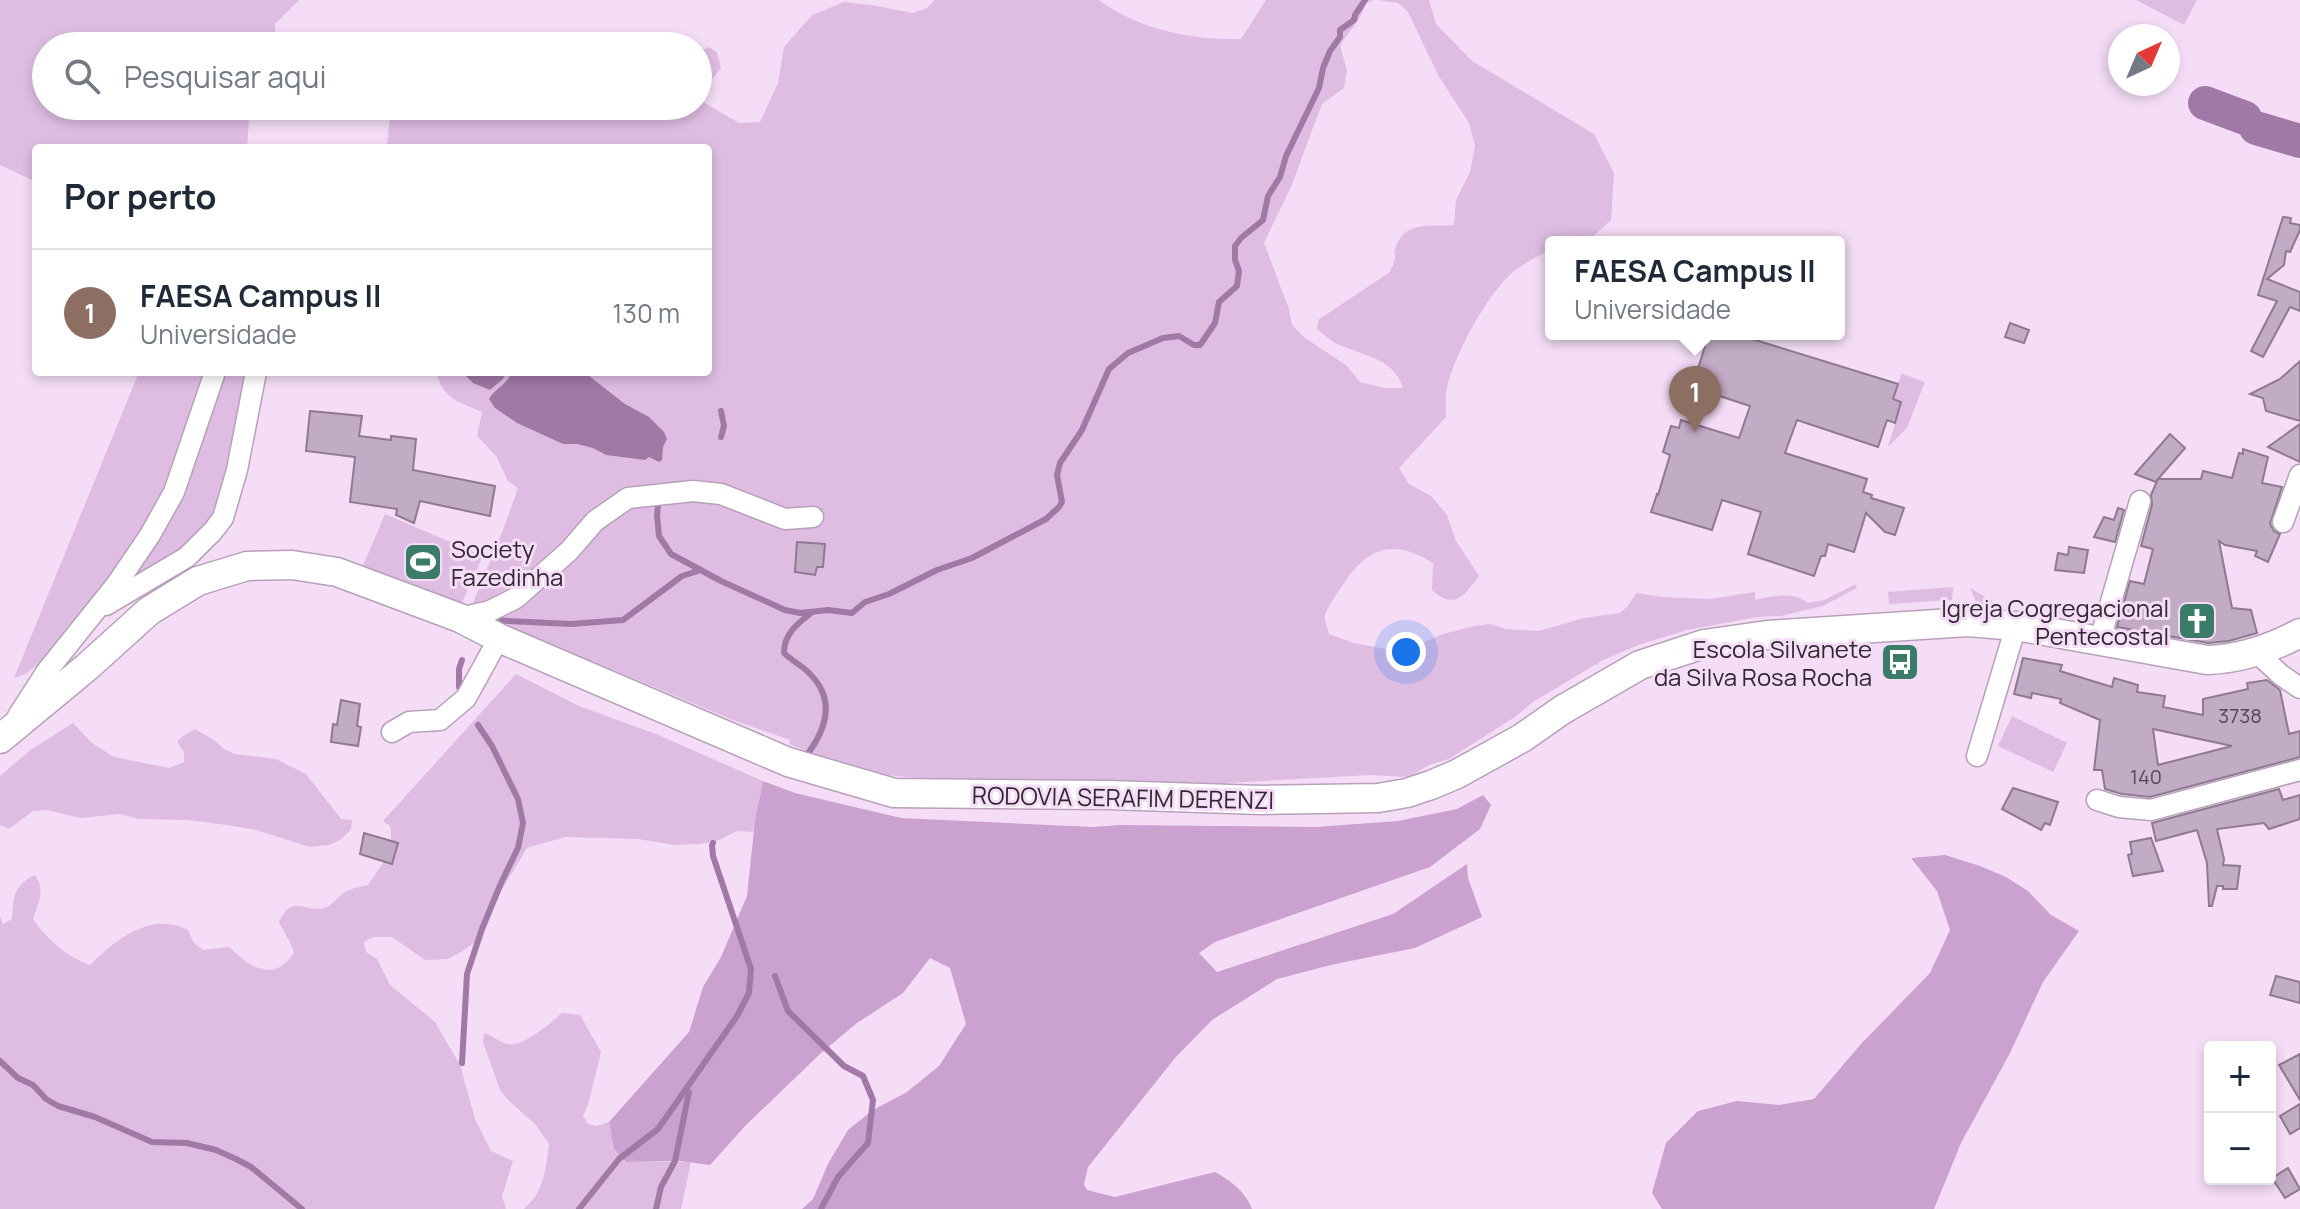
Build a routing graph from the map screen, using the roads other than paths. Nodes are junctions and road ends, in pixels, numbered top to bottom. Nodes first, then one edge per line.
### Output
1 (214, 376) edge
2 (255, 376) edge
3 (2300, 475) edge
4 (2140, 501) dead end
5 (813, 517) dead end
6 (2283, 522) dead end
7 (96, 611) junction
8 (460, 618) junction
9 (2016, 626) junction
10 (2300, 633) edge
11 (499, 638) junction
12 (2100, 640) junction
13 (2256, 652) junction
14 (2300, 688) edge
15 (392, 732) dead end
16 (3, 736) edge
17 (1977, 756) dead end
18 (2300, 770) edge
19 (2097, 800) dead end

1 - 7 street
2 - 7 street
3 - 6 street
4 - 12 street
5 - 8 street
7 - 16 street
8 - 11 main road, RODOVIA SERAFIM DERENZI
8 - 16 main road, RODOVIA SERAFIM DERENZI
9 - 11 main road, RODOVIA SERAFIM DERENZI
9 - 12 main road, RODOVIA SERAFIM DERENZI
9 - 17 street
10 - 13 main road, RODOVIA SERAFIM DERENZI
11 - 15 street
12 - 13 main road, RODOVIA SERAFIM DERENZI
13 - 14 street
18 - 19 street

